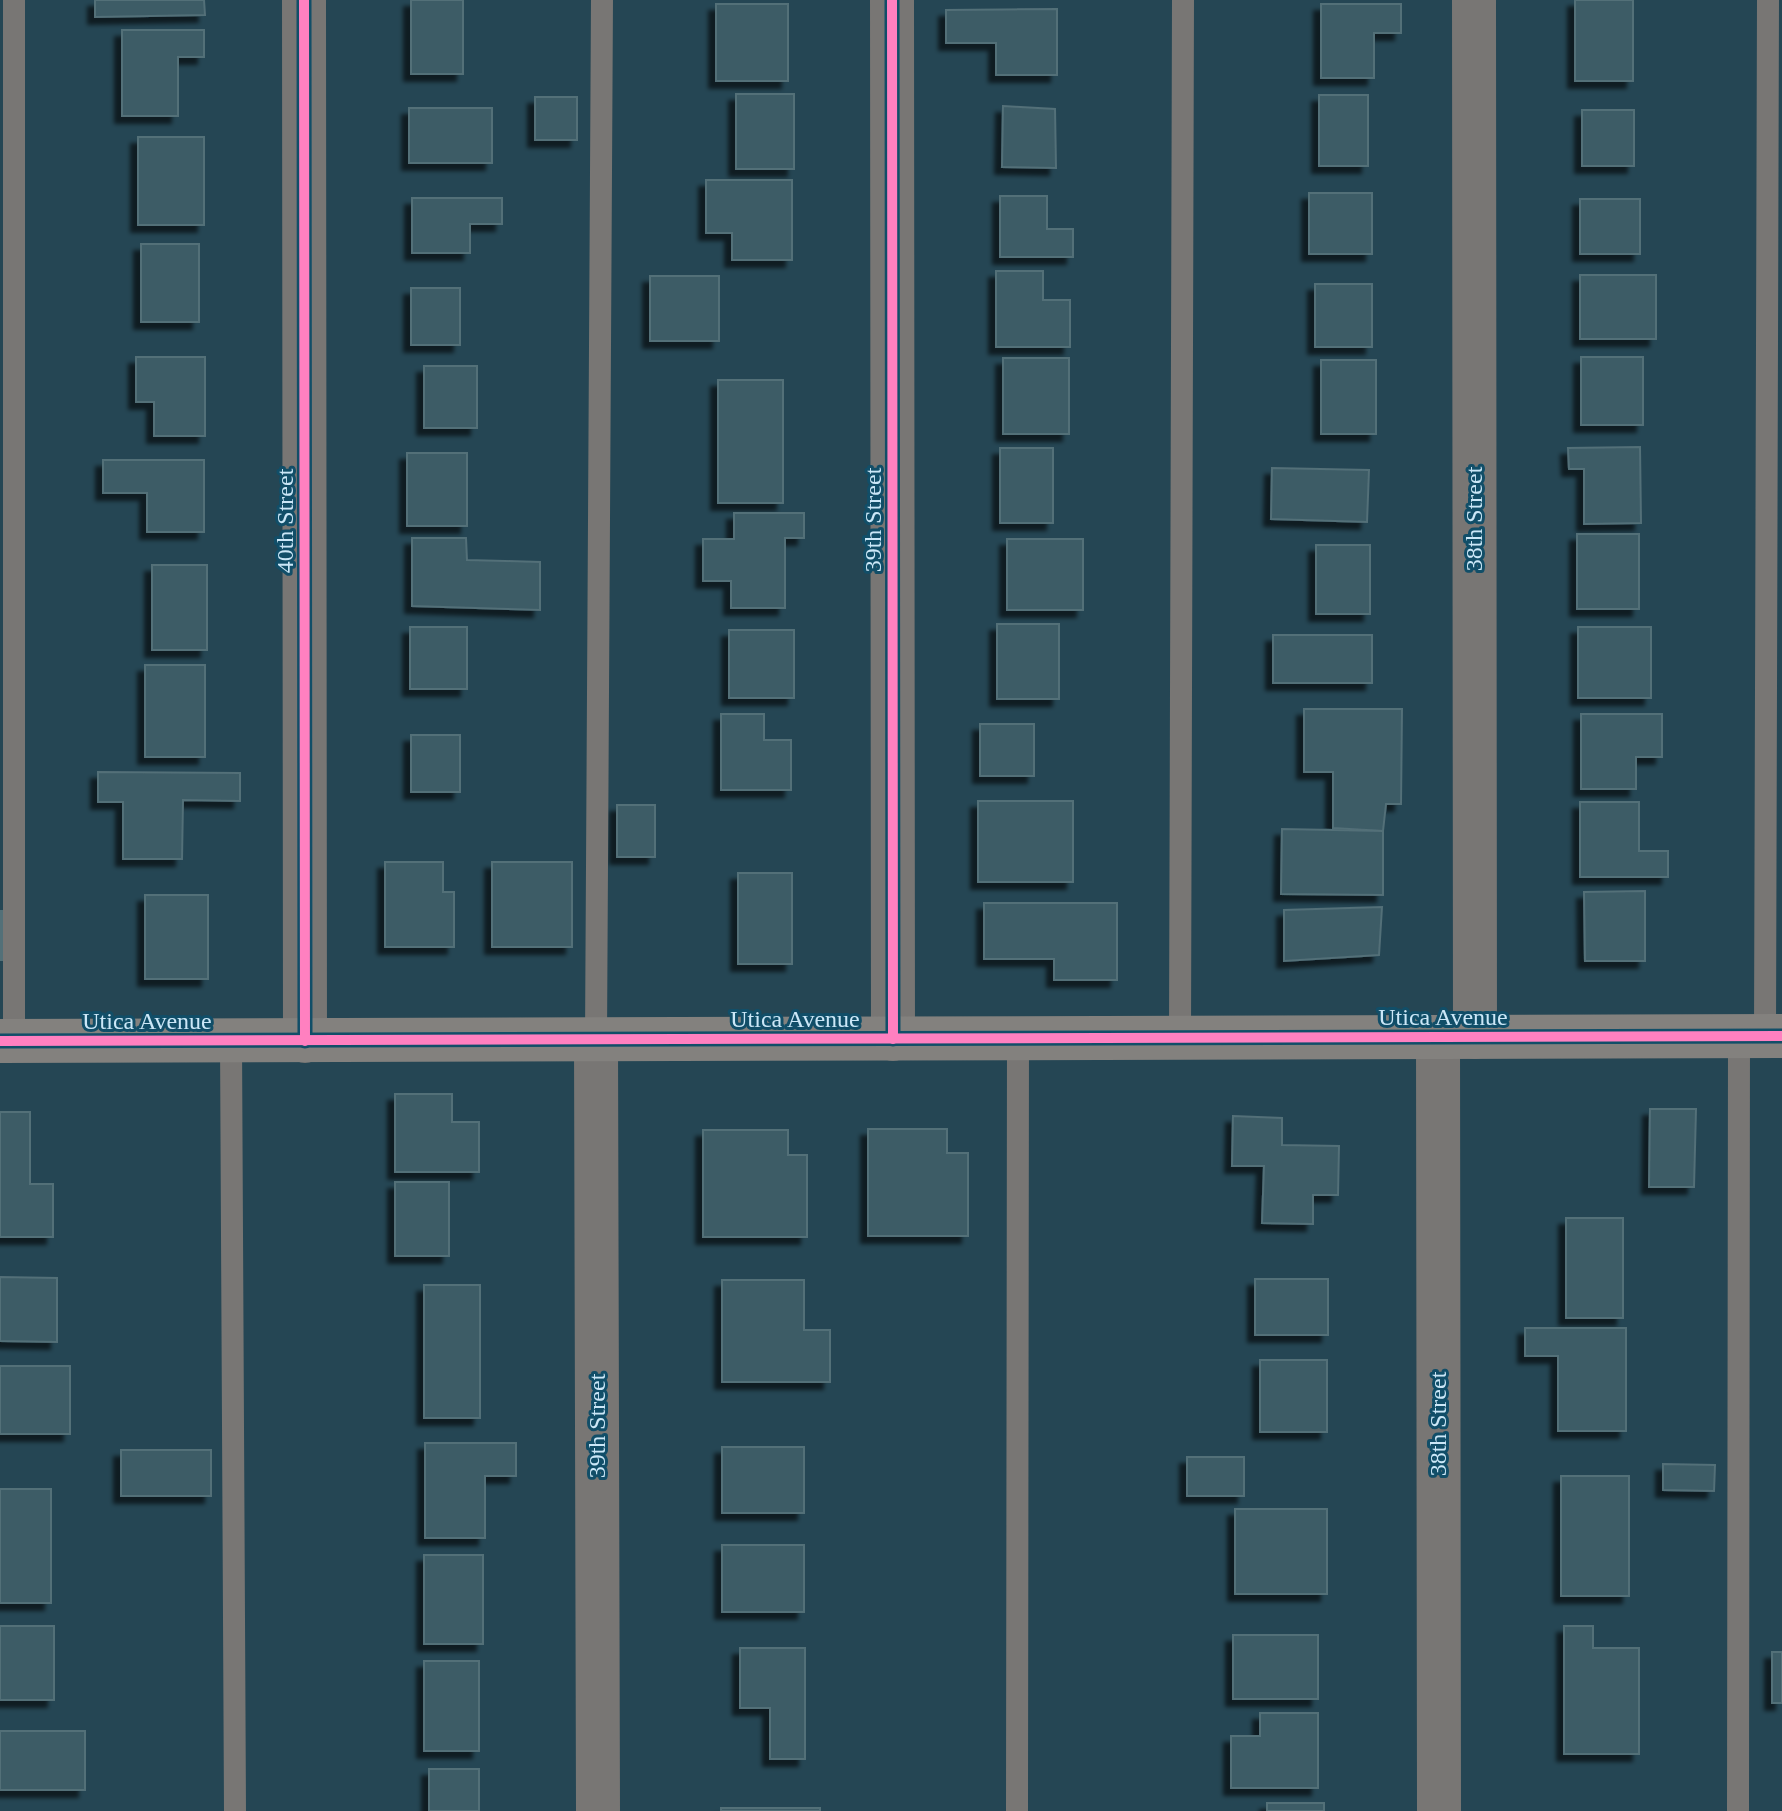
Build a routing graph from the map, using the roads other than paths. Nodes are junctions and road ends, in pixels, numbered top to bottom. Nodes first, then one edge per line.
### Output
1 (14, 0) edge
2 (304, 0) edge
3 (602, 0) edge
4 (892, 0) edge
5 (1183, 0) edge
6 (1474, 0) edge
7 (1768, 0) edge
8 (1762, 1036) edge
9 (1456, 1037) junction
10 (1018, 1038) junction
11 (1180, 1038) junction
12 (893, 1039) junction
13 (596, 1040) junction
14 (7, 1041) edge
15 (231, 1041) junction
16 (305, 1041) junction
17 (235, 1811) edge
18 (598, 1811) edge
19 (1017, 1811) edge
20 (1439, 1811) edge
21 (1738, 1811) edge

1 - 14 lane
2 - 16 street, 40th Street
3 - 13 lane
4 - 12 street, 39th Street
5 - 11 lane
6 - 9 street, 38th Street
7 - 8 lane
8 - 9 street, Utica Avenue
8 - 21 lane
9 - 11 street, Utica Avenue
9 - 20 street, 38th Street
10 - 11 street, Utica Avenue
10 - 12 street, Utica Avenue
10 - 19 lane
12 - 13 street, Utica Avenue
13 - 16 street, Utica Avenue
13 - 18 street, 39th Street
14 - 15 street, Utica Avenue
15 - 16 street, Utica Avenue
15 - 17 lane

